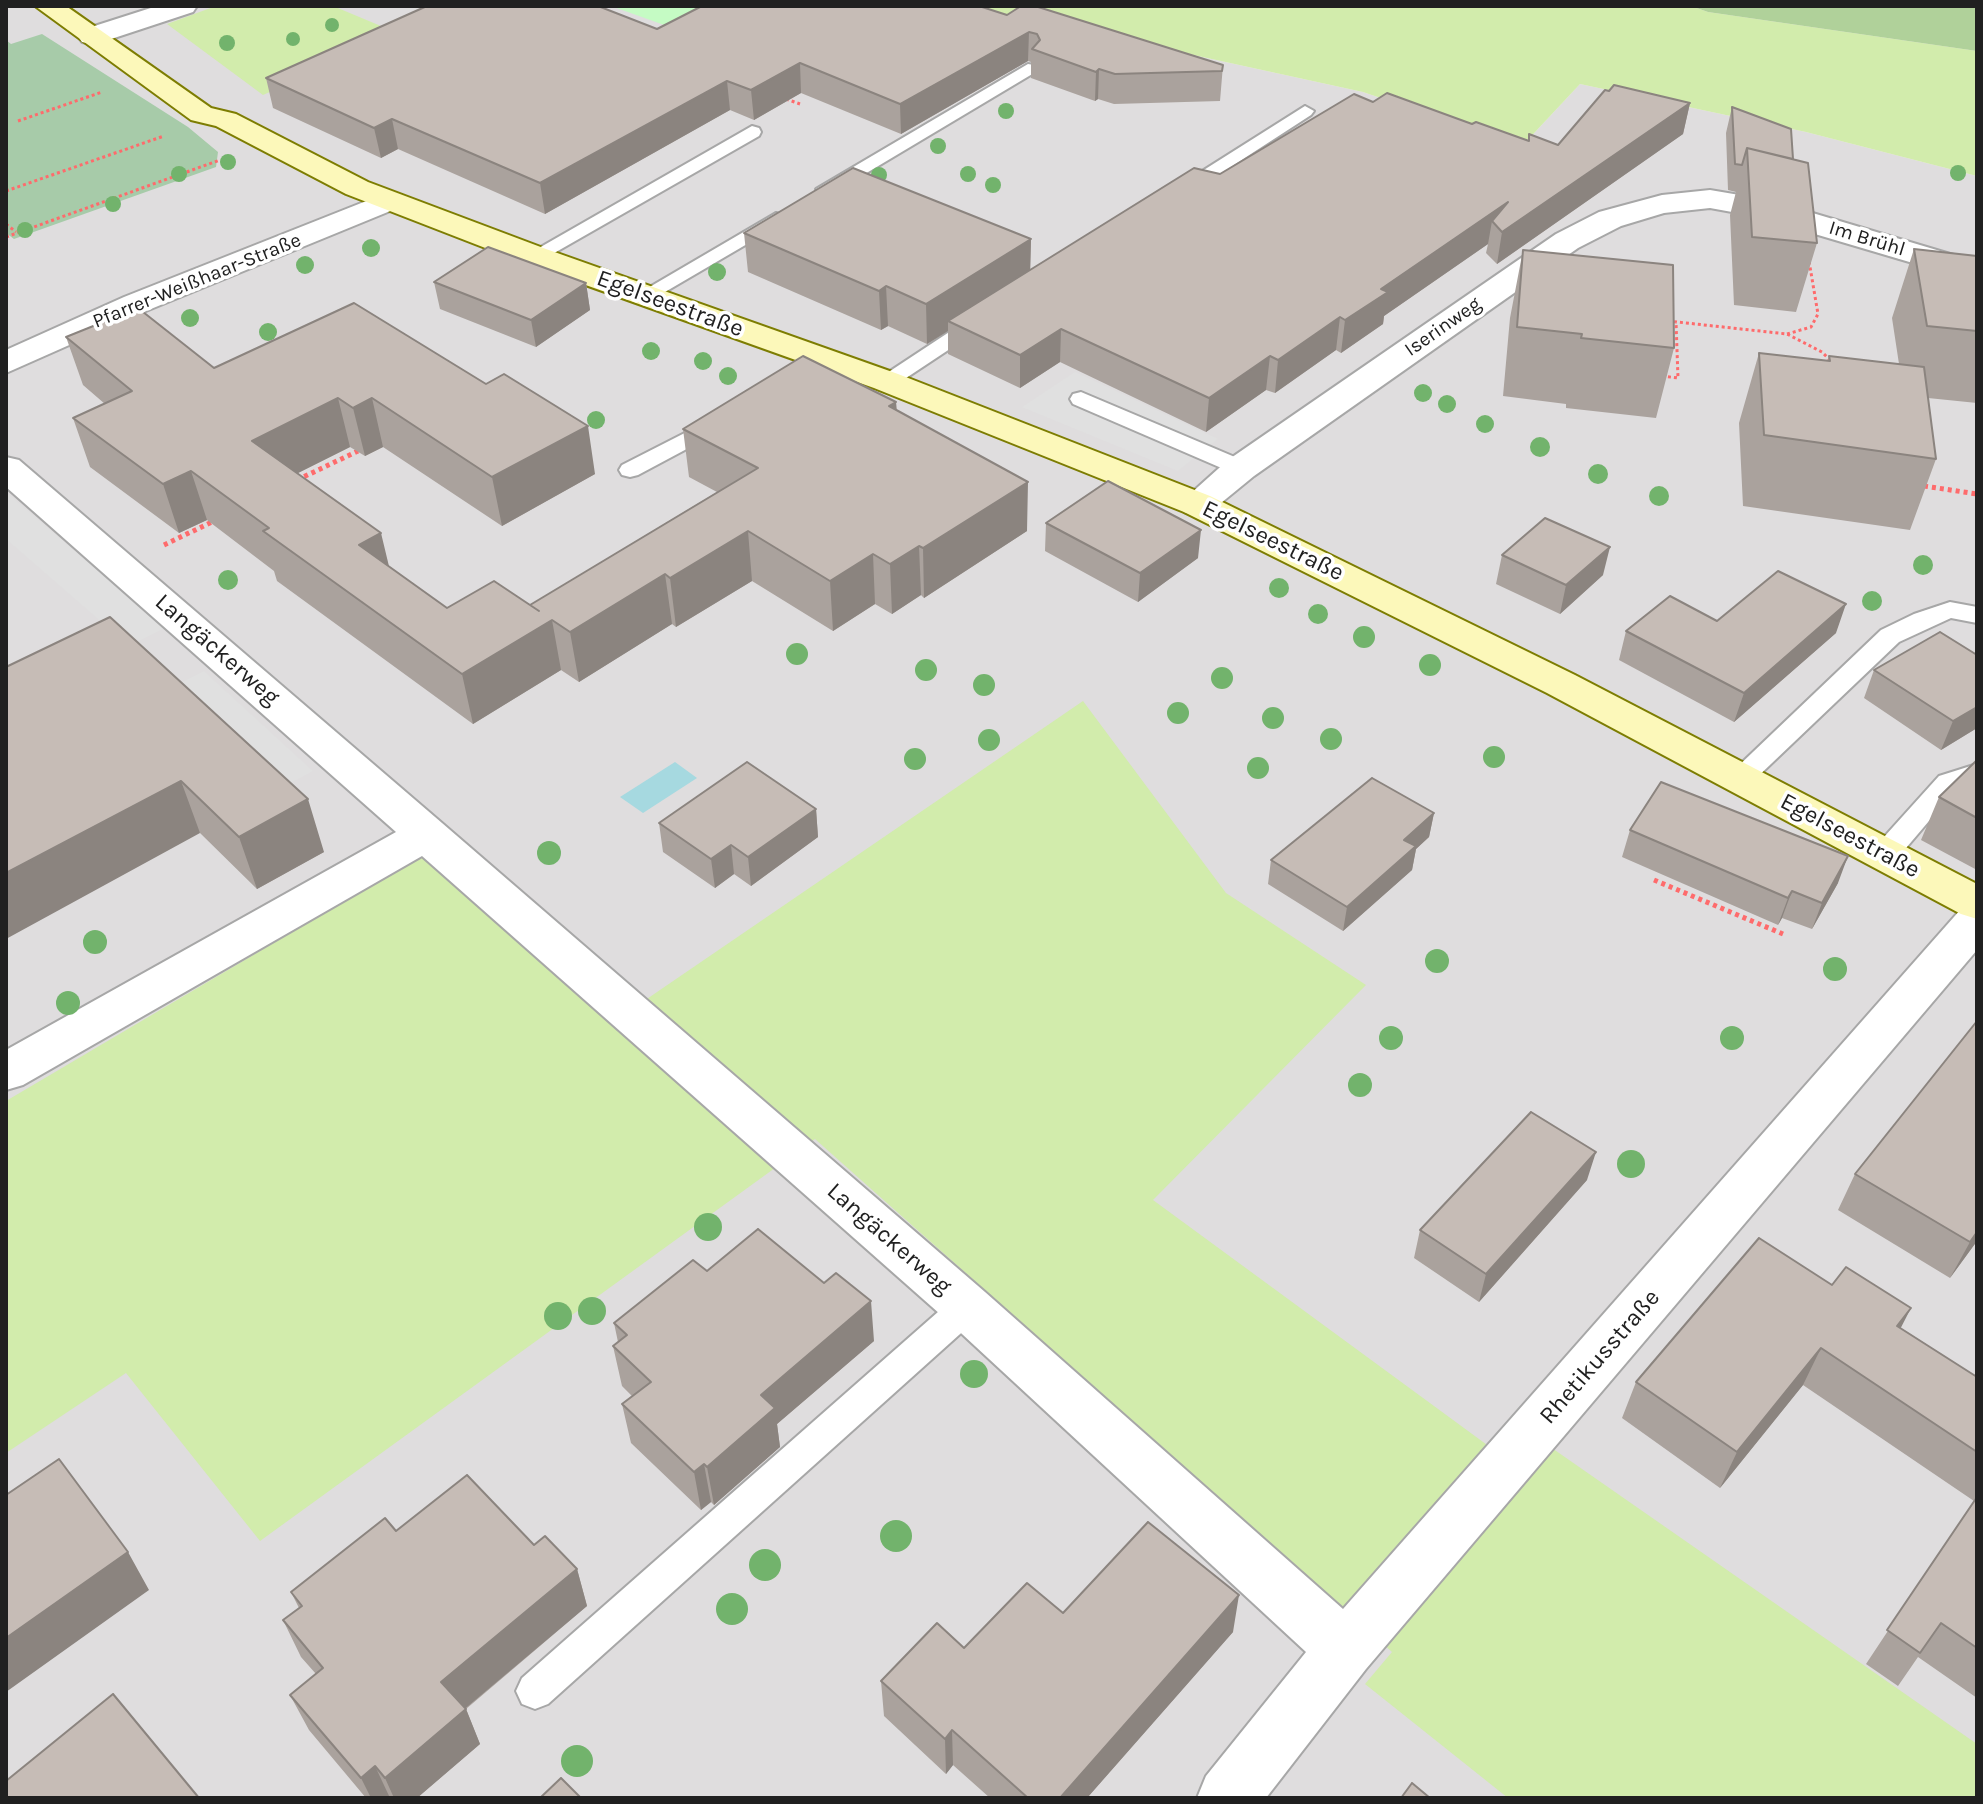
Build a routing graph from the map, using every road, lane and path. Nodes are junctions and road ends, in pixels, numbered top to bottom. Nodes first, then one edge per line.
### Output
1 (48, 6) edge
2 (91, 6) edge
3 (184, 6) edge
4 (123, 26) junction
5 (92, 36) junction
6 (1028, 69) dead end
7 (112, 89) dead end
8 (797, 93) edge
9 (786, 99) junction
10 (780, 102) edge
11 (800, 104) dead end
12 (1305, 111) dead end
13 (226, 120) junction
14 (18, 121) dead end
15 (174, 132) dead end
16 (752, 132) dead end
17 (230, 156) dead end
18 (6, 191) edge
19 (1710, 199) joint
20 (389, 201) junction
21 (1163, 202) edge
22 (1774, 212) junction
23 (6, 224) edge
24 (17, 233) junction
25 (6, 237) edge
26 (535, 256) junction
27 (1977, 272) edge
28 (1800, 274) edge
29 (1813, 276) junction
30 (646, 295) junction
31 (992, 313) edge
32 (1661, 320) edge
33 (1676, 322) junction
34 (1787, 334) junction
35 (1833, 362) edge
36 (6, 363) edge
37 (1650, 374) edge
38 (886, 381) junction
39 (1081, 399) dead end
40 (737, 412) edge
41 (358, 451) edge
42 (6, 468) edge
43 (1241, 468) junction
44 (630, 470) dead end
45 (1921, 472) edge
46 (1911, 484) edge
47 (288, 485) edge
48 (1924, 486) junction
49 (1977, 494) edge
50 (1197, 504) junction
51 (218, 519) edge
52 (120, 566) junction
53 (1977, 615) edge
54 (1977, 773) edge
55 (1741, 778) junction
56 (427, 834) junction
57 (1885, 854) junction
58 (1654, 880) dead end
59 (1977, 903) edge
60 (1977, 920) edge
61 (1783, 934) dead end
62 (6, 1072) edge
63 (967, 1307) junction
64 (1345, 1649) junction
65 (535, 1691) dead end
66 (1228, 1798) edge

1 - 5 main road, Egelseestraße
2 - 4 main road
3 - 4 street
4 - 5 street
4 - 13 main road
5 - 13 main road, Egelseestraße
6 - 30 lane
7 - 14 path
8 - 9 path
9 - 10 path
9 - 11 path
12 - 21 lane
13 - 20 main road, Egelseestraße
15 - 18 path
16 - 26 lane
17 - 24 path
19 - 22 street, Im Brühl
19 - 43 street, Iserinweg
20 - 26 main road, Egelseestraße
20 - 36 street, Pfarrer-Weißhaar-Straße
22 - 27 street, Im Brühl
22 - 29 path
23 - 24 path
24 - 25 path
26 - 30 main road, Egelseestraße
28 - 29 path
29 - 34 path
30 - 38 main road, Egelseestraße
31 - 38 lane
32 - 33 path
33 - 34 path
33 - 37 path
34 - 35 path
38 - 50 main road, Egelseestraße
39 - 43 lane
40 - 44 lane
41 - 47 path
42 - 52 street, Langäckerweg
43 - 50 street, Iserinweg
45 - 48 path
46 - 48 path
48 - 49 path
50 - 55 main road, Egelseestraße
51 - 52 path
52 - 56 street, Langäckerweg
53 - 55 lane
54 - 57 lane
55 - 57 main road, Egelseestraße
56 - 62 street
56 - 63 street, Langäckerweg
57 - 59 main road, Egelseestraße
58 - 61 path
60 - 64 street, Rhetikusstraße
63 - 64 street, Langäckerweg
63 - 65 lane
64 - 66 street, Rhetikusstraße

